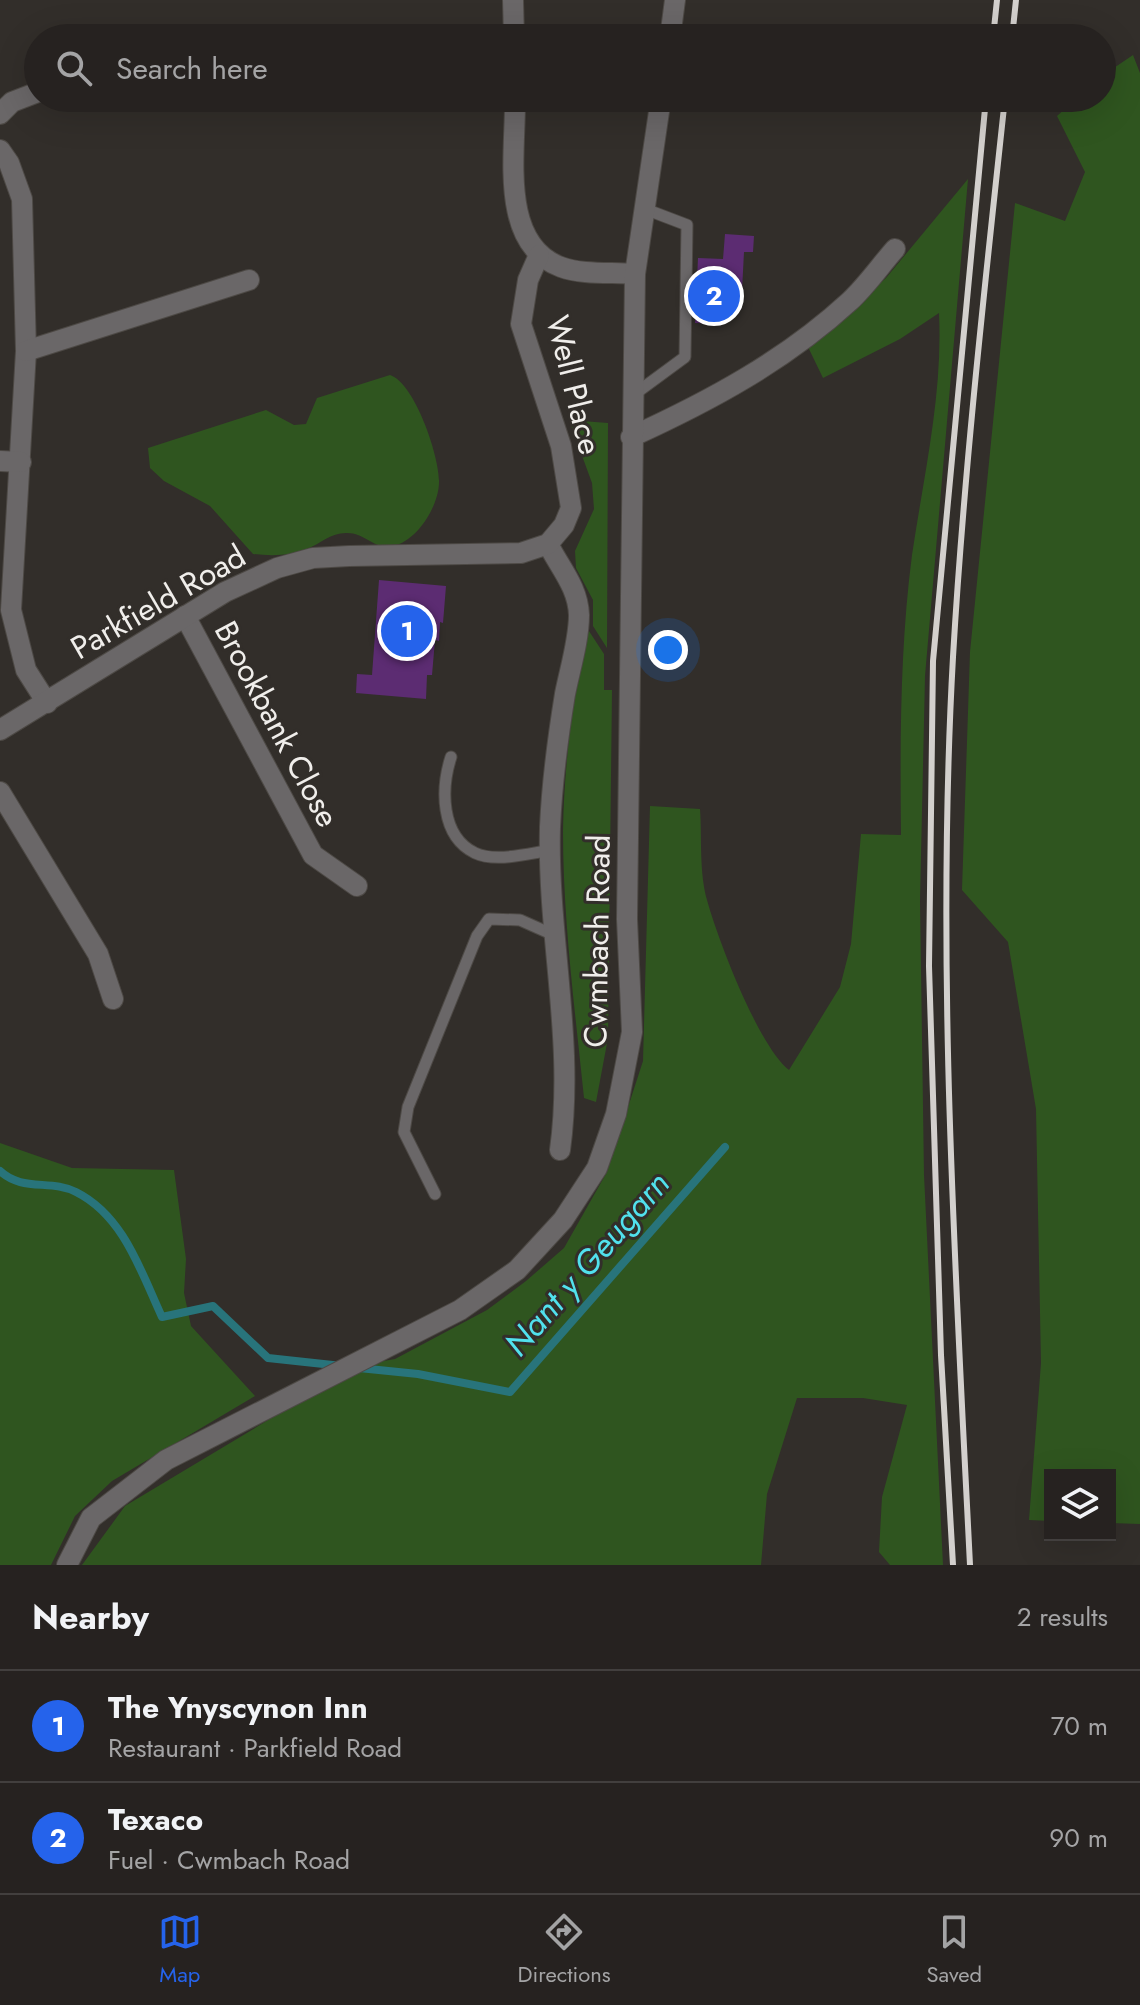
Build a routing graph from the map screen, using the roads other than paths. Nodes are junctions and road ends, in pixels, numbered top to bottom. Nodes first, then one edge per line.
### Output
1 (513, 0) edge
2 (675, 0) edge
3 (514, 24) edge
4 (672, 24) edge
5 (24, 97) edge
6 (515, 112) edge
7 (659, 112) edge
8 (0, 114) edge
9 (0, 150) edge
10 (645, 209) junction
11 (895, 249) dead end
12 (539, 255) junction
13 (635, 274) junction
14 (249, 280) dead end
15 (26, 351) junction
16 (632, 396) junction
17 (631, 437) junction
18 (10, 461) edge
19 (548, 544) junction
20 (185, 616) junction
21 (47, 703) junction
22 (0, 730) edge
23 (451, 757) dead end
24 (0, 792) edge
25 (552, 850) junction
26 (357, 886) dead end
27 (557, 936) junction
28 (113, 999) dead end
29 (560, 1150) dead end
30 (435, 1194) dead end
31 (67, 1565) edge

1 - 3 street
2 - 4 street
5 - 8 street
6 - 12 street
7 - 10 street, Cwmbach Road
9 - 15 street
10 - 13 street, Cwmbach Road
10 - 16 lane
11 - 17 street
12 - 13 street
12 - 19 street, Well Place
13 - 16 street, Cwmbach Road
14 - 15 street
15 - 18 street
16 - 17 street, Cwmbach Road
17 - 31 street, Cwmbach Road
18 - 21 street
19 - 20 street, Parkfield Road
19 - 25 street, Cwmbach Road
20 - 21 street, Parkfield Road
20 - 26 street, Brookbank Close
21 - 22 street, Parkfield Road
23 - 25 lane
24 - 28 street
25 - 27 street, Cwmbach Road
27 - 29 street, Cwmbach Road
27 - 30 lane

